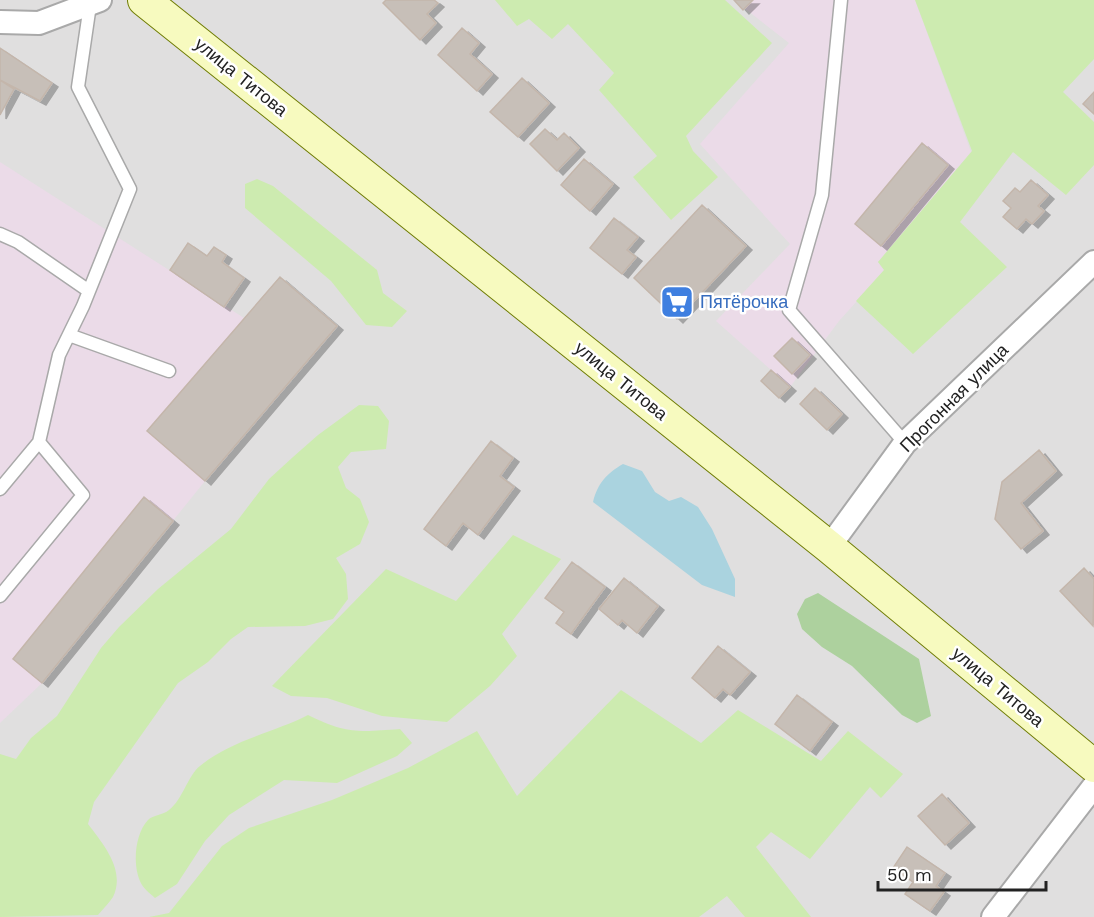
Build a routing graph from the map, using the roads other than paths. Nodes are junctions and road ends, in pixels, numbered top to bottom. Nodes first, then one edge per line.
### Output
1 (144, 0) edge
2 (841, 0) edge
3 (95, 3) edge
4 (0, 22) edge
5 (0, 234) edge
6 (1094, 262) edge
7 (89, 291) junction
8 (69, 335) junction
9 (169, 371) dead end
10 (39, 442) junction
11 (905, 443) junction
12 (0, 489) edge
13 (829, 547) junction
14 (0, 596) edge
15 (1094, 766) edge
16 (1094, 786) edge
17 (993, 917) edge

1 - 13 main road, улица Титова
2 - 11 lane
3 - 4 street
3 - 7 lane
5 - 7 lane
6 - 11 street, Прогонная улица
7 - 8 lane
8 - 9 lane
8 - 10 lane
10 - 12 lane
10 - 14 lane
11 - 13 street, Прогонная улица
13 - 15 main road, улица Титова
16 - 17 street

